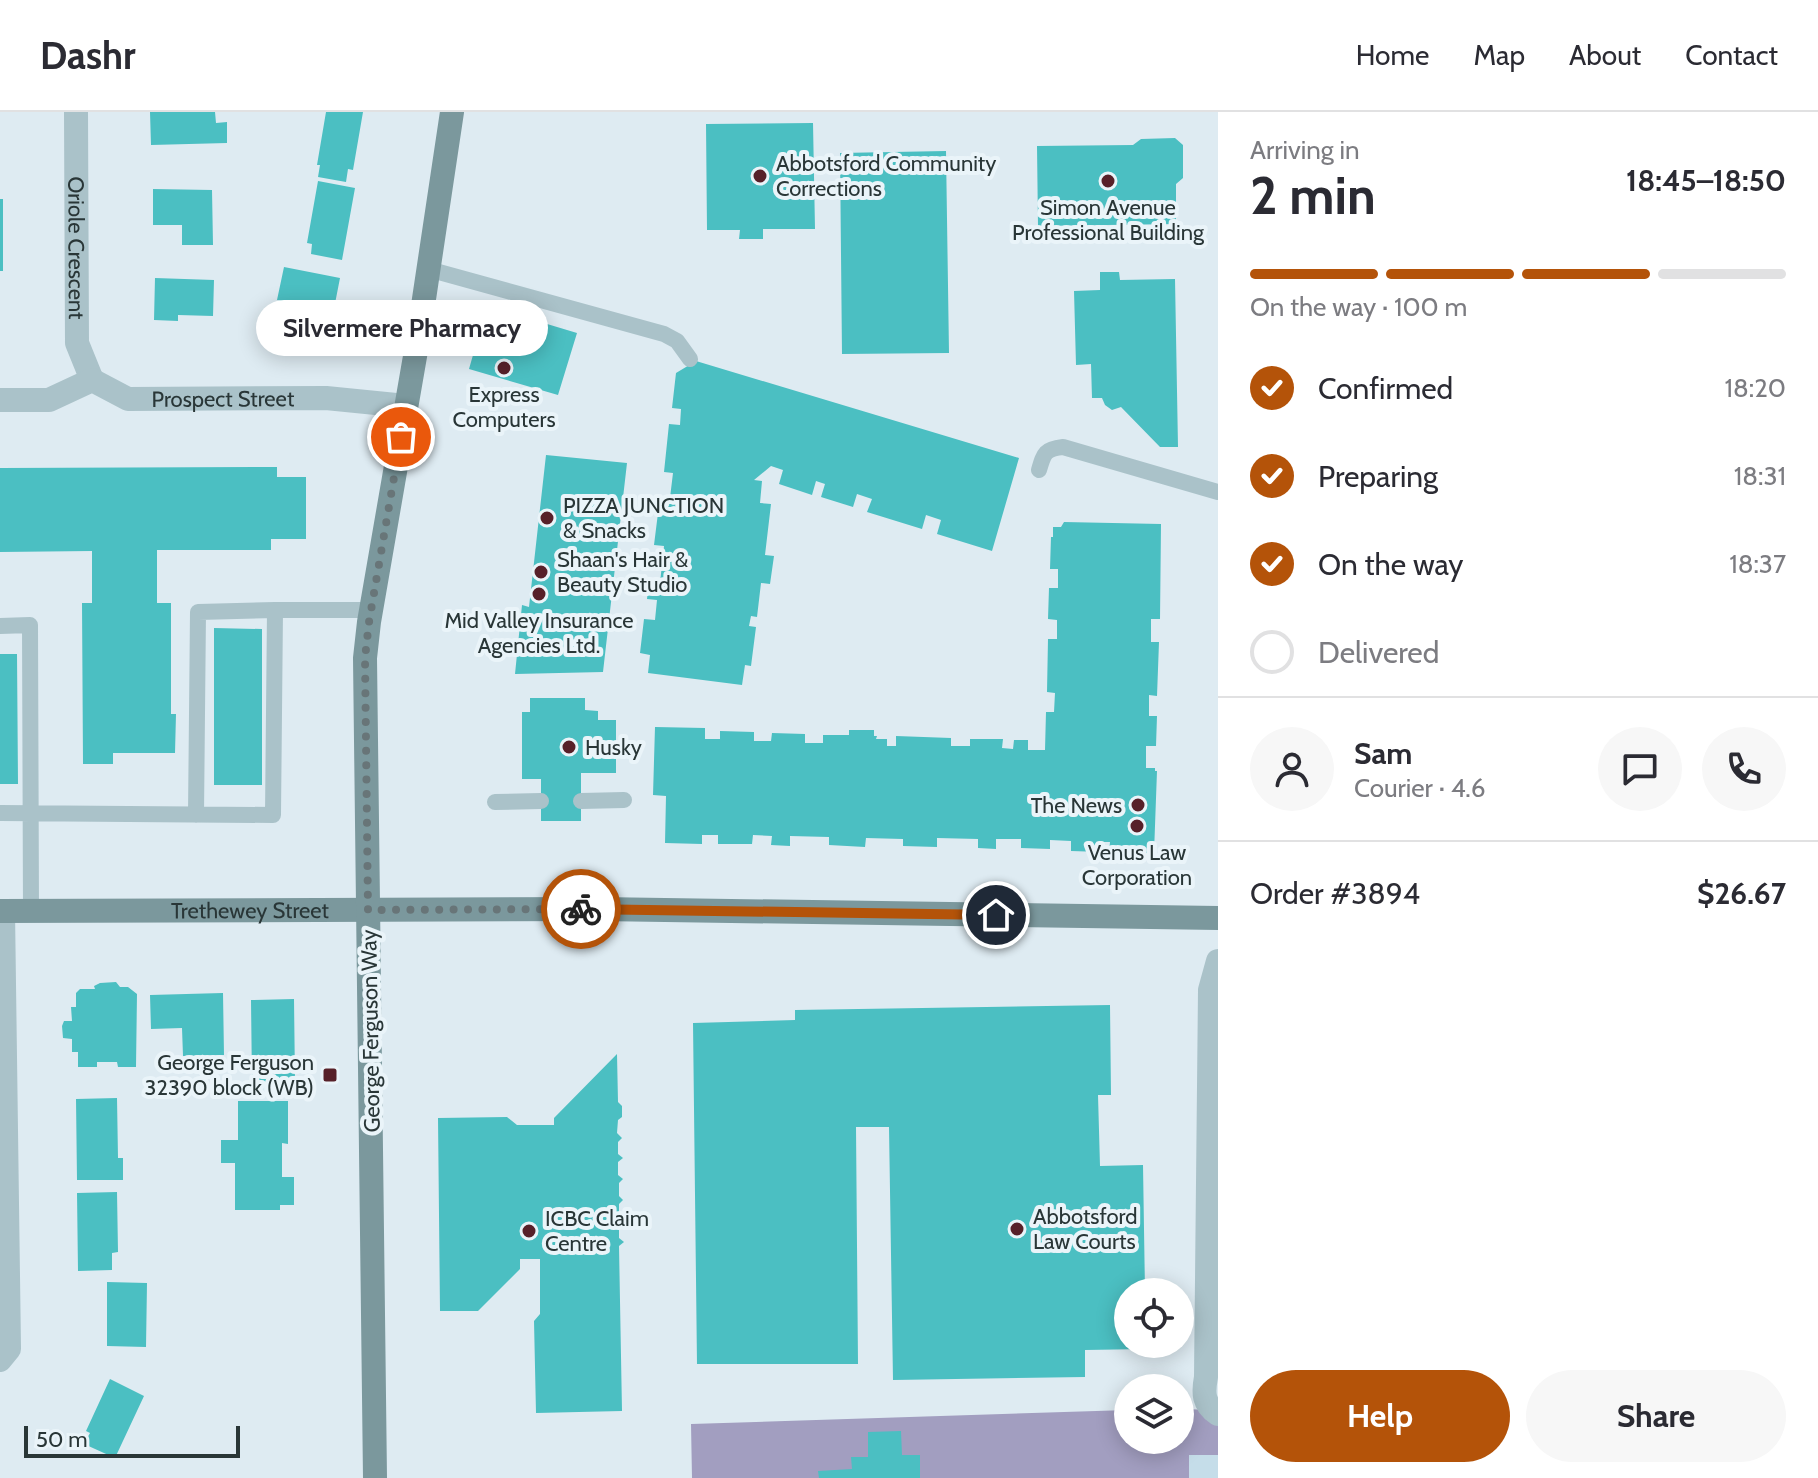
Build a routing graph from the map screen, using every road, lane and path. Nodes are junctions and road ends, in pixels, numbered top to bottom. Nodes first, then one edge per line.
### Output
1 (76, 112) edge
2 (452, 112) edge
3 (428, 269) junction
4 (690, 359) dead end
5 (92, 380) junction
6 (0, 400) edge
7 (406, 406) junction
8 (1039, 470) dead end
9 (1218, 492) edge
10 (275, 610) junction
11 (371, 610) junction
12 (0, 626) edge
13 (624, 800) dead end
14 (541, 801) dead end
15 (581, 801) dead end
16 (495, 802) dead end
17 (0, 813) edge
18 (30, 813) junction
19 (196, 815) junction
20 (368, 910) junction
21 (1, 911) edge
22 (31, 911) junction
23 (1218, 918) edge
24 (1218, 961) edge
25 (0, 1360) edge
26 (1218, 1414) edge
27 (375, 1478) edge

1 - 5 street, Oriole Crescent
2 - 3 main road, George Ferguson Way
3 - 4 lane
3 - 7 main road, George Ferguson Way
5 - 6 street
5 - 7 street, Prospect Street
7 - 11 main road, George Ferguson Way
8 - 9 lane
10 - 11 lane
10 - 19 lane
10 - 19 lane
11 - 20 main road, George Ferguson Way
12 - 18 lane
13 - 15 lane
14 - 16 lane
17 - 18 lane
18 - 19 lane
18 - 22 lane
20 - 22 main road, Trethewey Street
20 - 23 main road, Trethewey Street
20 - 27 main road, George Ferguson Way
21 - 22 main road, Trethewey Street
21 - 25 street
24 - 26 street

